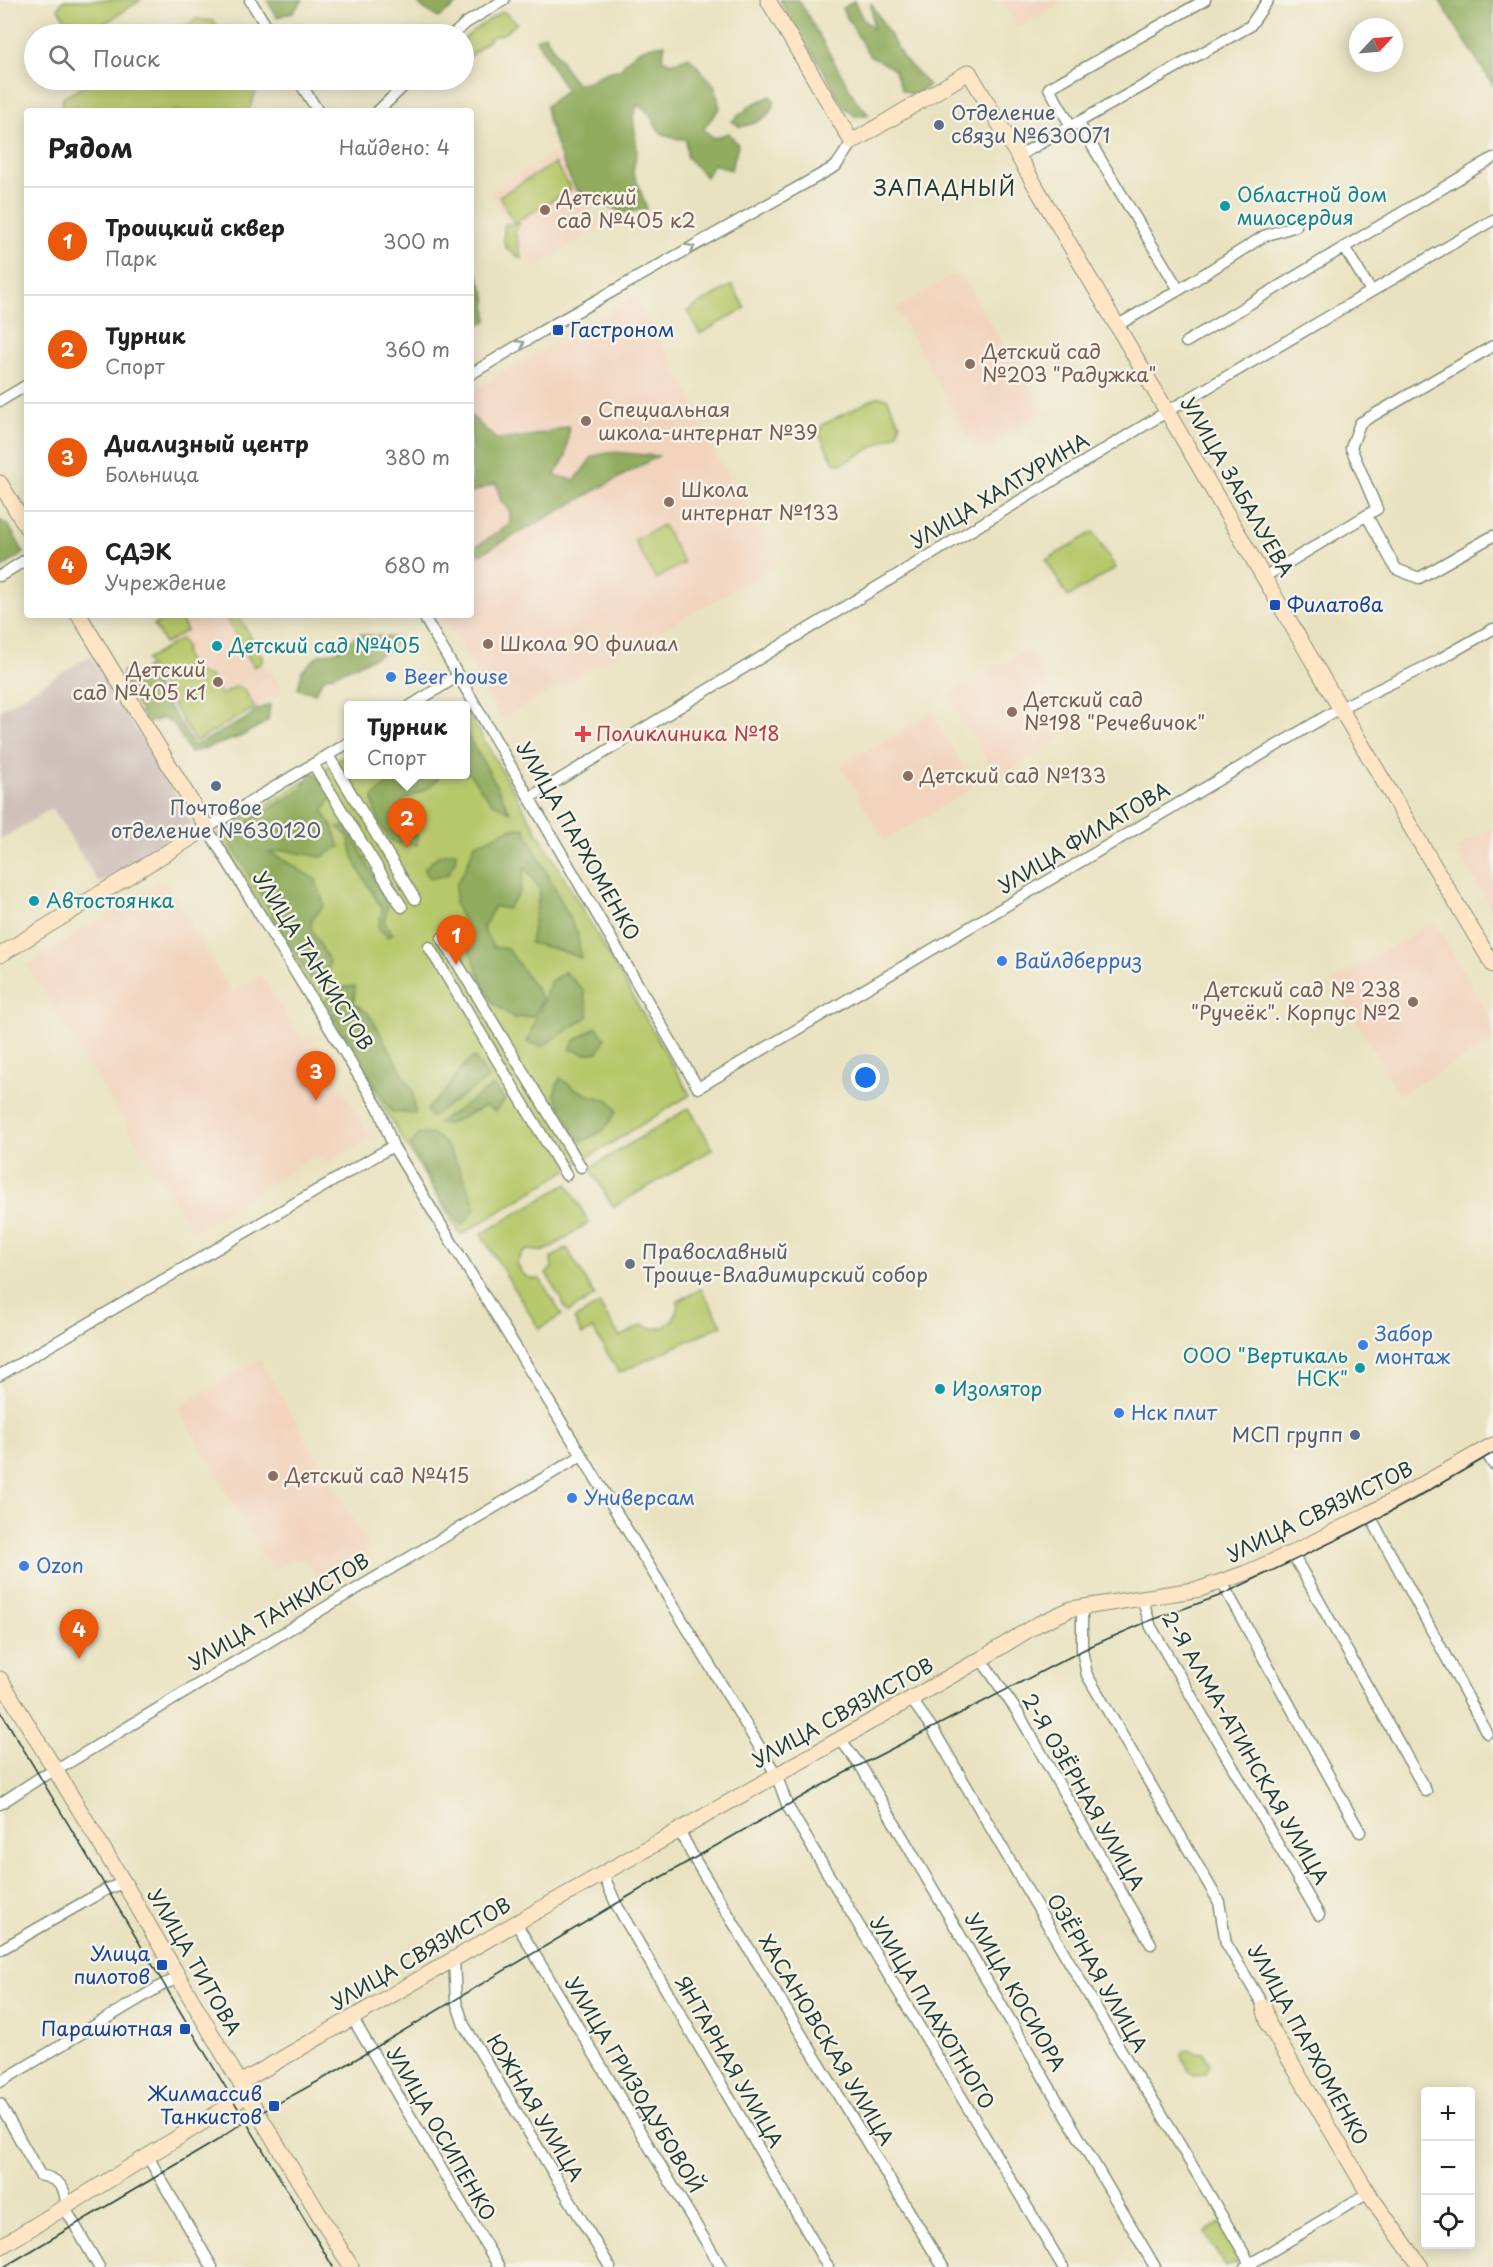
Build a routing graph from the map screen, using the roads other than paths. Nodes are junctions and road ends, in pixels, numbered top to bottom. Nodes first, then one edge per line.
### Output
1 (250, 0) edge
2 (504, 0) edge
3 (768, 0) edge
4 (1205, 0) edge
5 (1268, 0) edge
6 (265, 24) edge
7 (465, 24) edge
8 (304, 90) edge
9 (400, 90) edge
10 (316, 108) edge
11 (381, 108) edge
12 (1075, 124) junction
13 (852, 142) junction
14 (1018, 156) junction
15 (1493, 158) edge
16 (1493, 220) edge
17 (1296, 226) dead end
18 (1344, 247) junction
19 (1179, 290) junction
20 (1371, 291) junction
21 (1118, 325) junction
22 (1186, 342) dead end
23 (1493, 346) edge
24 (474, 372) edge
25 (24, 387) edge
26 (0, 402) edge
27 (1168, 411) junction
28 (0, 483) edge
29 (1367, 516) junction
30 (24, 523) edge
31 (1493, 536) edge
32 (24, 561) edge
33 (0, 576) edge
34 (1264, 577) junction
35 (81, 618) edge
36 (425, 618) edge
37 (1493, 628) edge
38 (458, 676) junction
39 (417, 701) edge
40 (1340, 708) junction
41 (344, 745) edge
42 (328, 755) junction
43 (313, 764) junction
44 (529, 798) junction
45 (207, 828) junction
46 (415, 899) dead end
47 (402, 907) dead end
48 (442, 938) dead end
49 (429, 947) dead end
50 (2, 949) edge
51 (1493, 965) edge
52 (698, 1088) joint
53 (393, 1146) junction
54 (581, 1167) dead end
55 (566, 1176) dead end
56 (0, 1375) edge
57 (1489, 1447) edge
58 (581, 1456) junction
59 (1493, 1464) edge
60 (1369, 1515) junction
61 (1292, 1553) junction
62 (1223, 1582) junction
63 (1142, 1598) junction
64 (1082, 1606) junction
65 (981, 1659) junction
66 (0, 1679) edge
67 (911, 1699) junction
68 (1488, 1733) dead end
69 (840, 1739) junction
70 (56, 1771) junction
71 (776, 1774) junction
72 (1426, 1791) dead end
73 (0, 1804) edge
74 (679, 1830) junction
75 (1360, 1832) dead end
76 (603, 1874) junction
77 (124, 1883) junction
78 (1319, 1915) dead end
79 (516, 1923) junction
80 (1151, 1944) dead end
81 (0, 1950) edge
82 (454, 1959) junction
83 (178, 1978) junction
84 (1264, 2007) joint
85 (353, 2019) junction
86 (0, 2082) edge
87 (243, 2089) junction
88 (0, 2104) edge
89 (148, 2157) junction
90 (1368, 2193) junction
91 (65, 2208) junction
92 (0, 2247) edge
93 (1249, 2266) edge
94 (99, 2267) edge
95 (212, 2267) edge
96 (351, 2267) edge
97 (499, 2267) edge
98 (610, 2267) edge
99 (721, 2267) edge
100 (828, 2267) edge
101 (943, 2267) edge
102 (1063, 2267) edge
103 (1155, 2267) edge
104 (1421, 2267) edge

1 - 6 street
2 - 7 street
3 - 13 street
4 - 12 street
5 - 12 street
8 - 10 street
9 - 11 street
12 - 14 street
12 - 19 street
13 - 14 street, УЛИЦА ЗАБАЛУЕВА
24 -> 13 street
14 - 21 street, УЛИЦА ЗАБАЛУЕВА
15 - 18 street
16 - 20 street, УЛИЦА ХАЛТУРИНА
17 - 19 street
18 - 20 street
18 - 22 street
19 - 21 street
20 - 27 street, УЛИЦА ХАЛТУРИНА
21 - 27 street, УЛИЦА ЗАБАЛУЕВА
23 - 29 street
25 - 26 street
27 - 34 street, УЛИЦА ЗАБАЛУЕВА
27 - 44 street, УЛИЦА ХАЛТУРИНА
28 - 30 street
29 - 31 street
29 - 34 street
32 - 33 street
34 - 40 street, УЛИЦА ЗАБАЛУЕВА
35 - 45 street, УЛИЦА ТАНКИСТОВ
36 - 38 street, УЛИЦА ПАРХОМЕНКО
37 - 40 street, УЛИЦА ФИЛАТОВА
38 - 39 street
38 - 44 street, УЛИЦА ПАРХОМЕНКО
40 - 51 street, УЛИЦА ЗАБАЛУЕВА
40 - 52 street, УЛИЦА ФИЛАТОВА
41 - 42 street
42 - 43 street
42 - 46 street
43 - 45 street
43 - 47 street
44 - 52 street, УЛИЦА ПАРХОМЕНКО
45 - 50 street
45 - 53 street, УЛИЦА ТАНКИСТОВ
48 - 54 street
49 - 55 street
53 - 56 street
53 - 58 street, УЛИЦА ТАНКИСТОВ
57 - 59 street
57 - 60 street, УЛИЦА СВЯЗИСТОВ
58 - 70 street, УЛИЦА ТАНКИСТОВ
58 - 71 street, УЛИЦА ТАНКИСТОВ
60 - 61 street, УЛИЦА СВЯЗИСТОВ
60 - 68 street
61 - 62 street, УЛИЦА СВЯЗИСТОВ
61 - 72 street
62 - 63 street, УЛИЦА СВЯЗИСТОВ
62 - 75 street
63 - 64 street, УЛИЦА СВЯЗИСТОВ
63 - 78 street, 2-Я АЛМА-АТИНСКАЯ УЛИЦА
64 - 65 street, УЛИЦА СВЯЗИСТОВ
64 - 84 street, УЛИЦА ПАРХОМЕНКО
65 - 67 street, УЛИЦА СВЯЗИСТОВ
65 - 80 street, 2-Я ОЗЁРНАЯ УЛИЦА
66 - 70 street, УЛИЦА ТИТОВА
67 - 69 street, УЛИЦА СВЯЗИСТОВ
67 - 93 street, ОЗЁРНАЯ УЛИЦА
69 - 71 street, УЛИЦА СВЯЗИСТОВ
69 - 103 street, УЛИЦА КОСИОРА
70 - 73 street, УЛИЦА ТАНКИСТОВ
70 - 77 street, УЛИЦА ТИТОВА
71 - 74 street, УЛИЦА СВЯЗИСТОВ
71 - 102 street, УЛИЦА ПЛАХОТНОГО
74 - 76 street, УЛИЦА СВЯЗИСТОВ
74 - 101 street, ХАСАНОВСКАЯ УЛИЦА
76 - 79 street, УЛИЦА СВЯЗИСТОВ
76 - 100 street, ЯНТАРНАЯ УЛИЦА
77 - 81 street
77 - 83 street, УЛИЦА ТИТОВА
79 - 82 street, УЛИЦА СВЯЗИСТОВ
79 - 99 street, УЛИЦА ГРИЗОДУБОВОЙ
82 - 85 street, УЛИЦА СВЯЗИСТОВ
82 - 98 street, ЮЖНАЯ УЛИЦА
83 - 86 street
83 - 87 street, УЛИЦА ТИТОВА
84 - 90 street, УЛИЦА ПАРХОМЕНКО
85 - 87 street, УЛИЦА СВЯЗИСТОВ
85 - 97 street, УЛИЦА ОСИПЕНКО
87 - 89 street, УЛИЦА СВЯЗИСТОВ
87 - 96 street, УЛИЦА ТИТОВА
88 - 91 street
89 - 91 street, УЛИЦА СВЯЗИСТОВ
89 - 95 street
90 - 93 street
90 - 104 street, УЛИЦА ПАРХОМЕНКО
91 - 92 street, УЛИЦА СВЯЗИСТОВ
91 - 94 street

